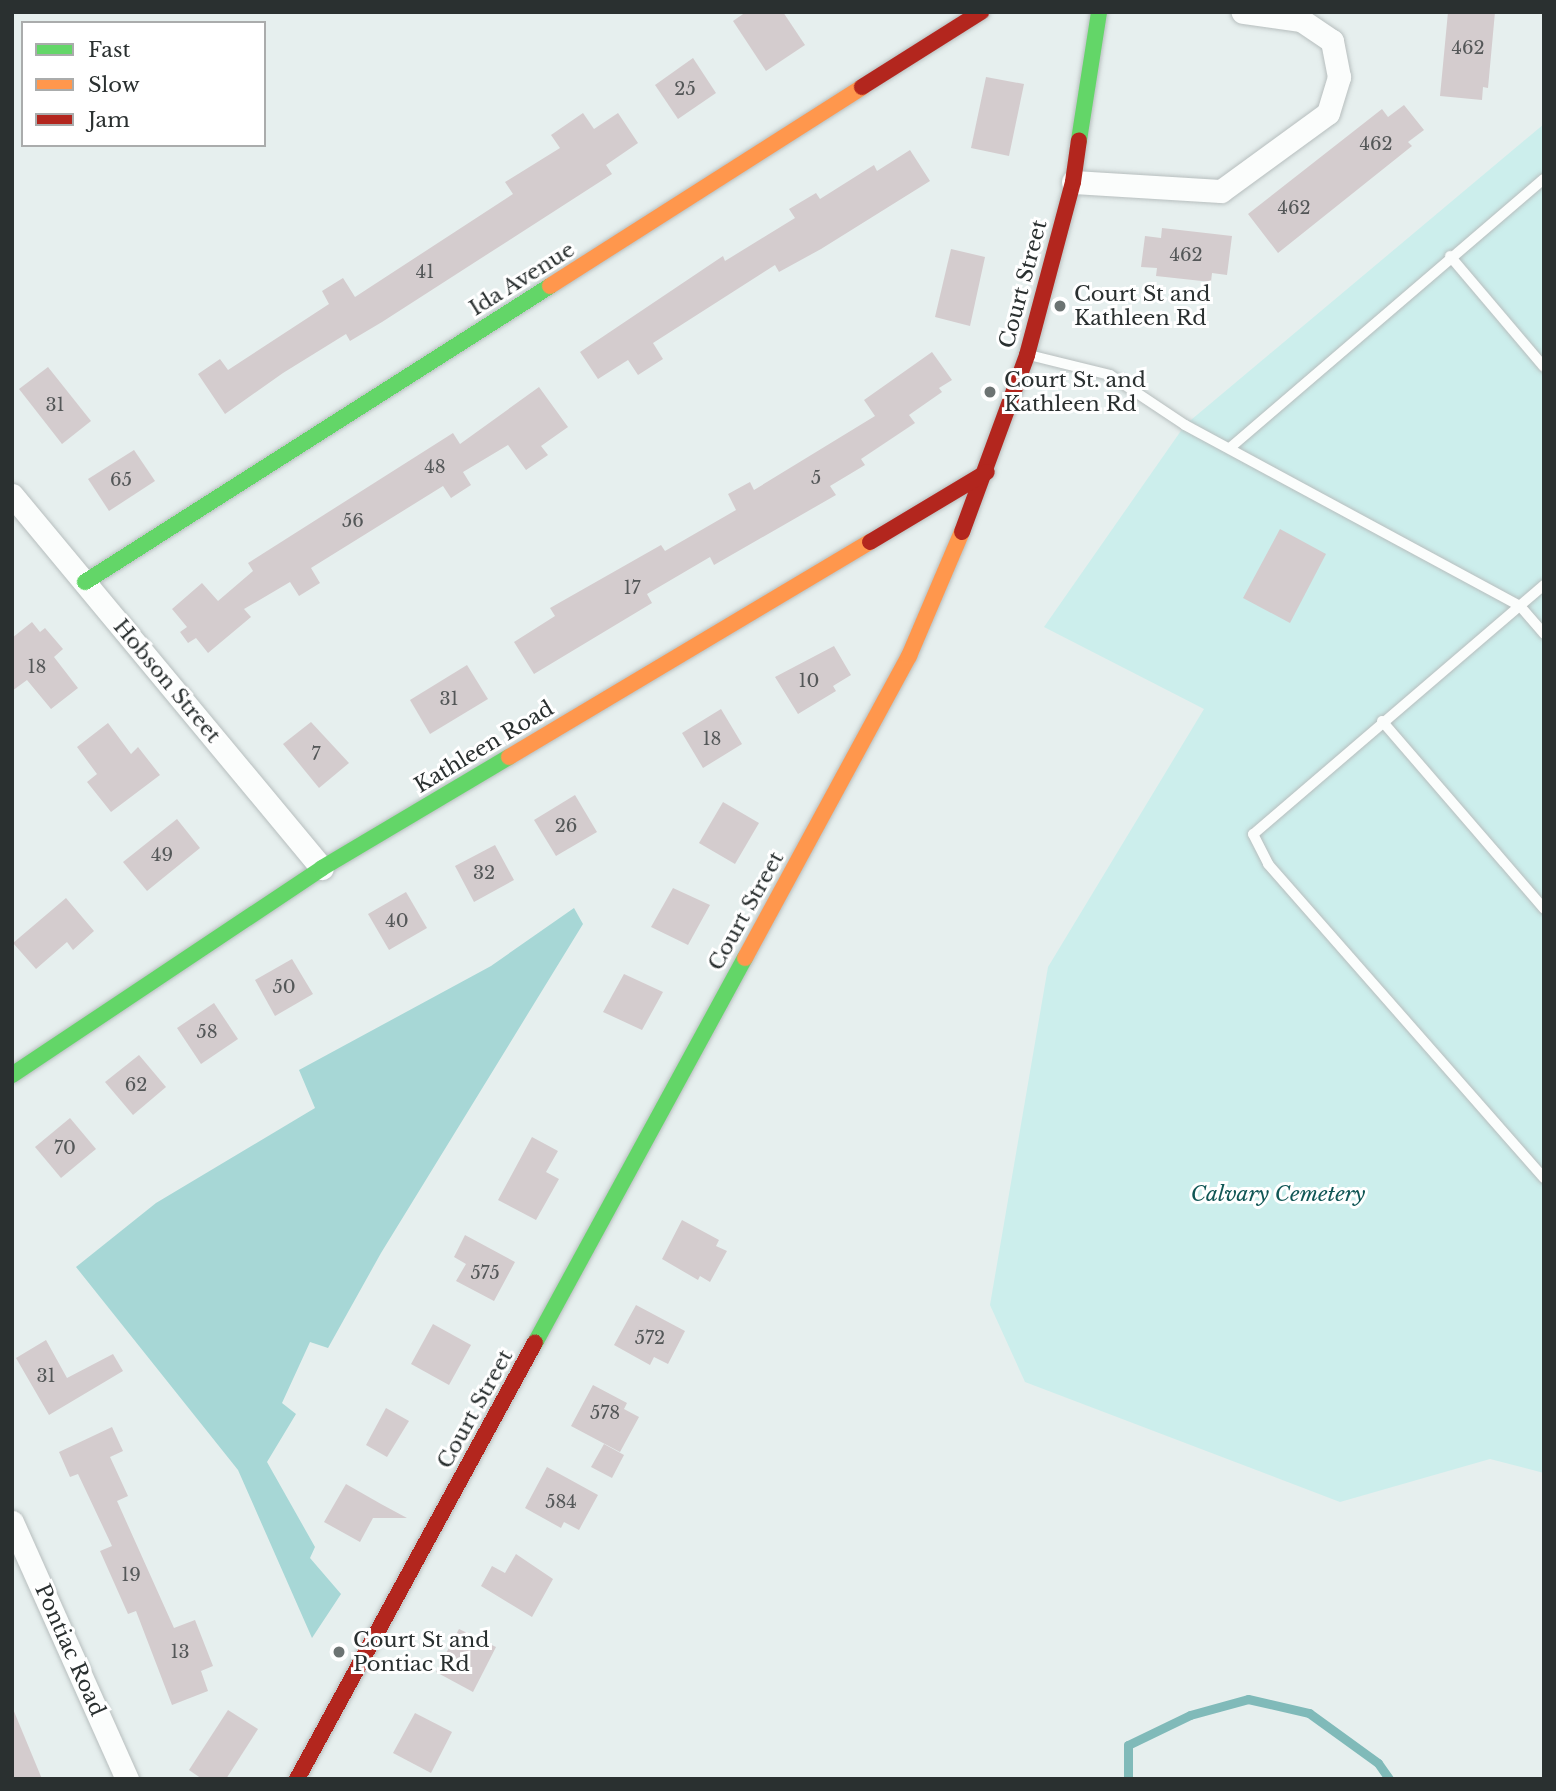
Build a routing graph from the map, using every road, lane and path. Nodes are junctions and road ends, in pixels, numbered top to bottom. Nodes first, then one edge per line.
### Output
1 (981, 12) edge
2 (1099, 12) edge
3 (1243, 12) edge
4 (1544, 179) edge
5 (1073, 182) junction
6 (1450, 256) junction
7 (1027, 355) junction
8 (1544, 367) edge
9 (1231, 447) junction
10 (987, 472) junction
11 (12, 495) edge
12 (85, 582) junction
13 (1544, 585) edge
14 (1520, 606) junction
15 (1544, 634) edge
16 (1382, 721) junction
17 (322, 868) junction
18 (1544, 909) edge
19 (16, 1063) edge
20 (1544, 1178) edge
21 (12, 1522) edge
22 (127, 1779) edge
23 (297, 1779) edge

1 - 12 street, Ida Avenue
2 - 5 street, Court Street
3 - 5 street
4 - 6 lane
5 - 7 street, Court Street
6 - 8 lane
6 - 9 lane
7 - 9 lane
7 - 10 street, Court Street
9 - 14 lane
10 - 17 street, Kathleen Road
10 - 23 street, Court Street
11 - 12 street, Hobson Street
12 - 17 street, Hobson Street
13 - 14 lane
14 - 15 lane
14 - 16 lane
16 - 18 lane
16 - 20 lane
17 - 19 street, Kathleen Road
21 - 22 street, Pontiac Road

